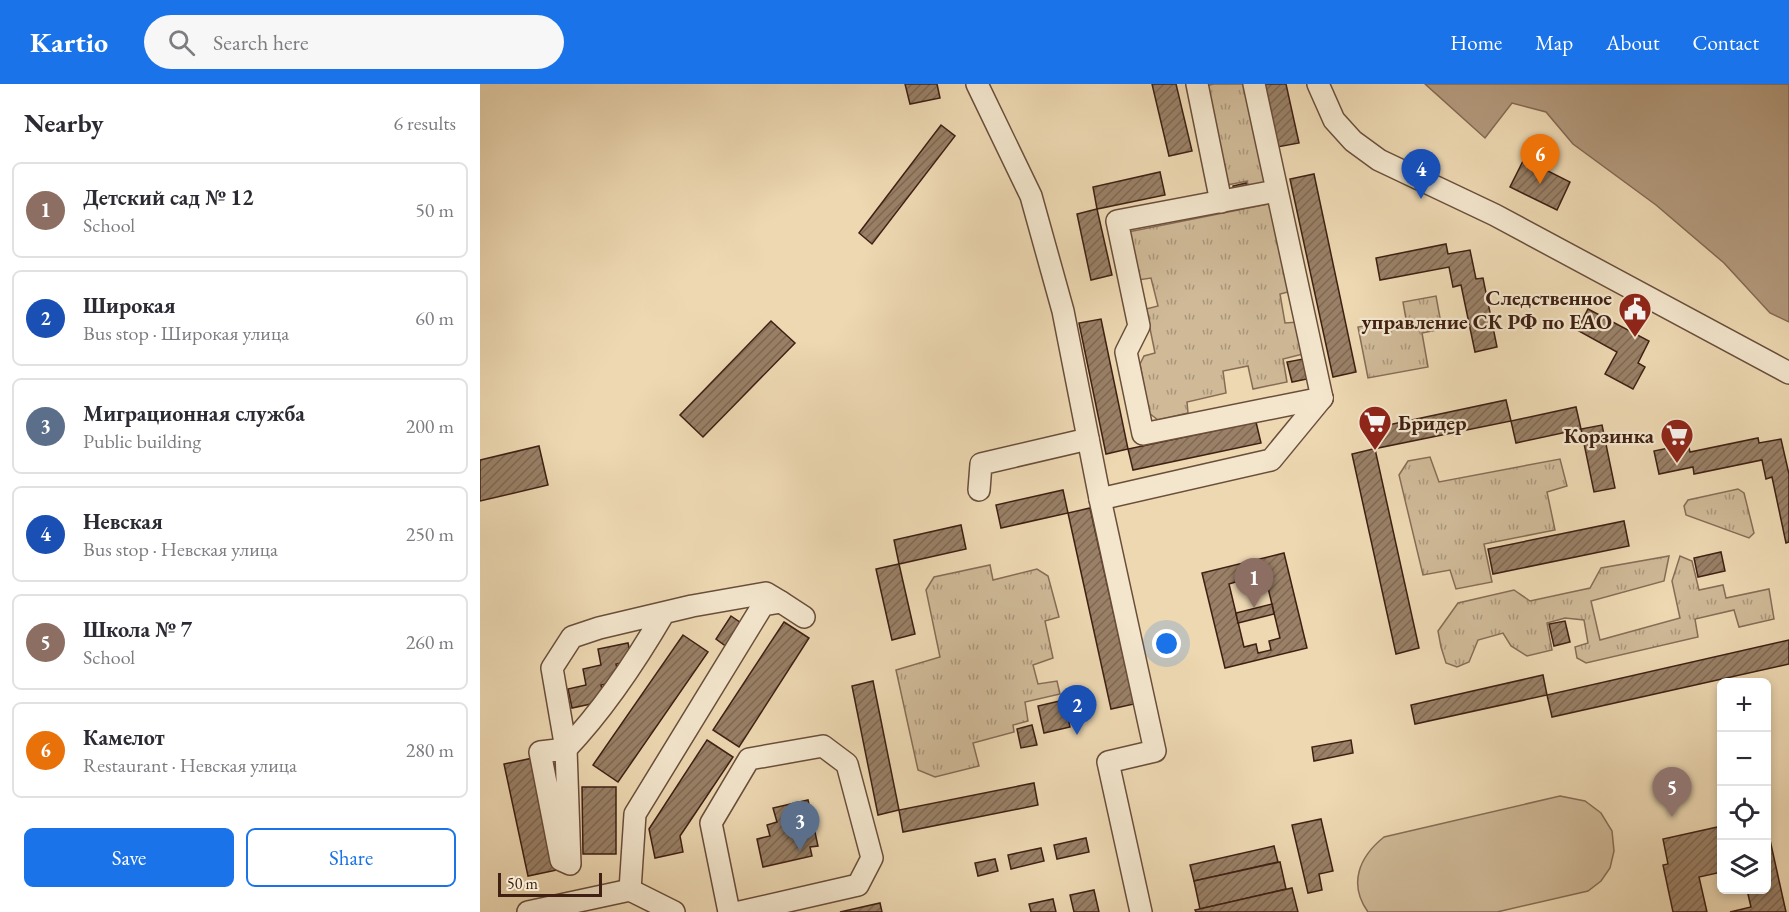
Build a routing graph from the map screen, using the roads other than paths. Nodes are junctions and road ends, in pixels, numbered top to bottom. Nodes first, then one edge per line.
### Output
1 (977, 84) edge
2 (1197, 84) edge
3 (1254, 84) edge
4 (1318, 84) edge
5 (1276, 191) junction
6 (1221, 202) junction
7 (1789, 373) edge
8 (1322, 398) junction
9 (1088, 439) junction
10 (979, 490) dead end
11 (1100, 499) junction
12 (781, 602) junction
13 (664, 613) junction
14 (804, 617) dead end
15 (630, 890) junction
16 (528, 912) edge
17 (674, 912) edge
18 (729, 912) edge
19 (740, 912) edge
20 (1141, 912) edge

1 - 9 street
2 - 6 street
3 - 5 street
4 - 7 street
5 - 6 street
5 - 8 street
6 - 8 street
8 - 11 street
9 - 10 street
9 - 11 street
11 - 20 street
12 - 13 street
12 - 14 street
12 - 15 street
13 - 13 street
15 - 16 street
15 - 17 street
18 - 19 street

